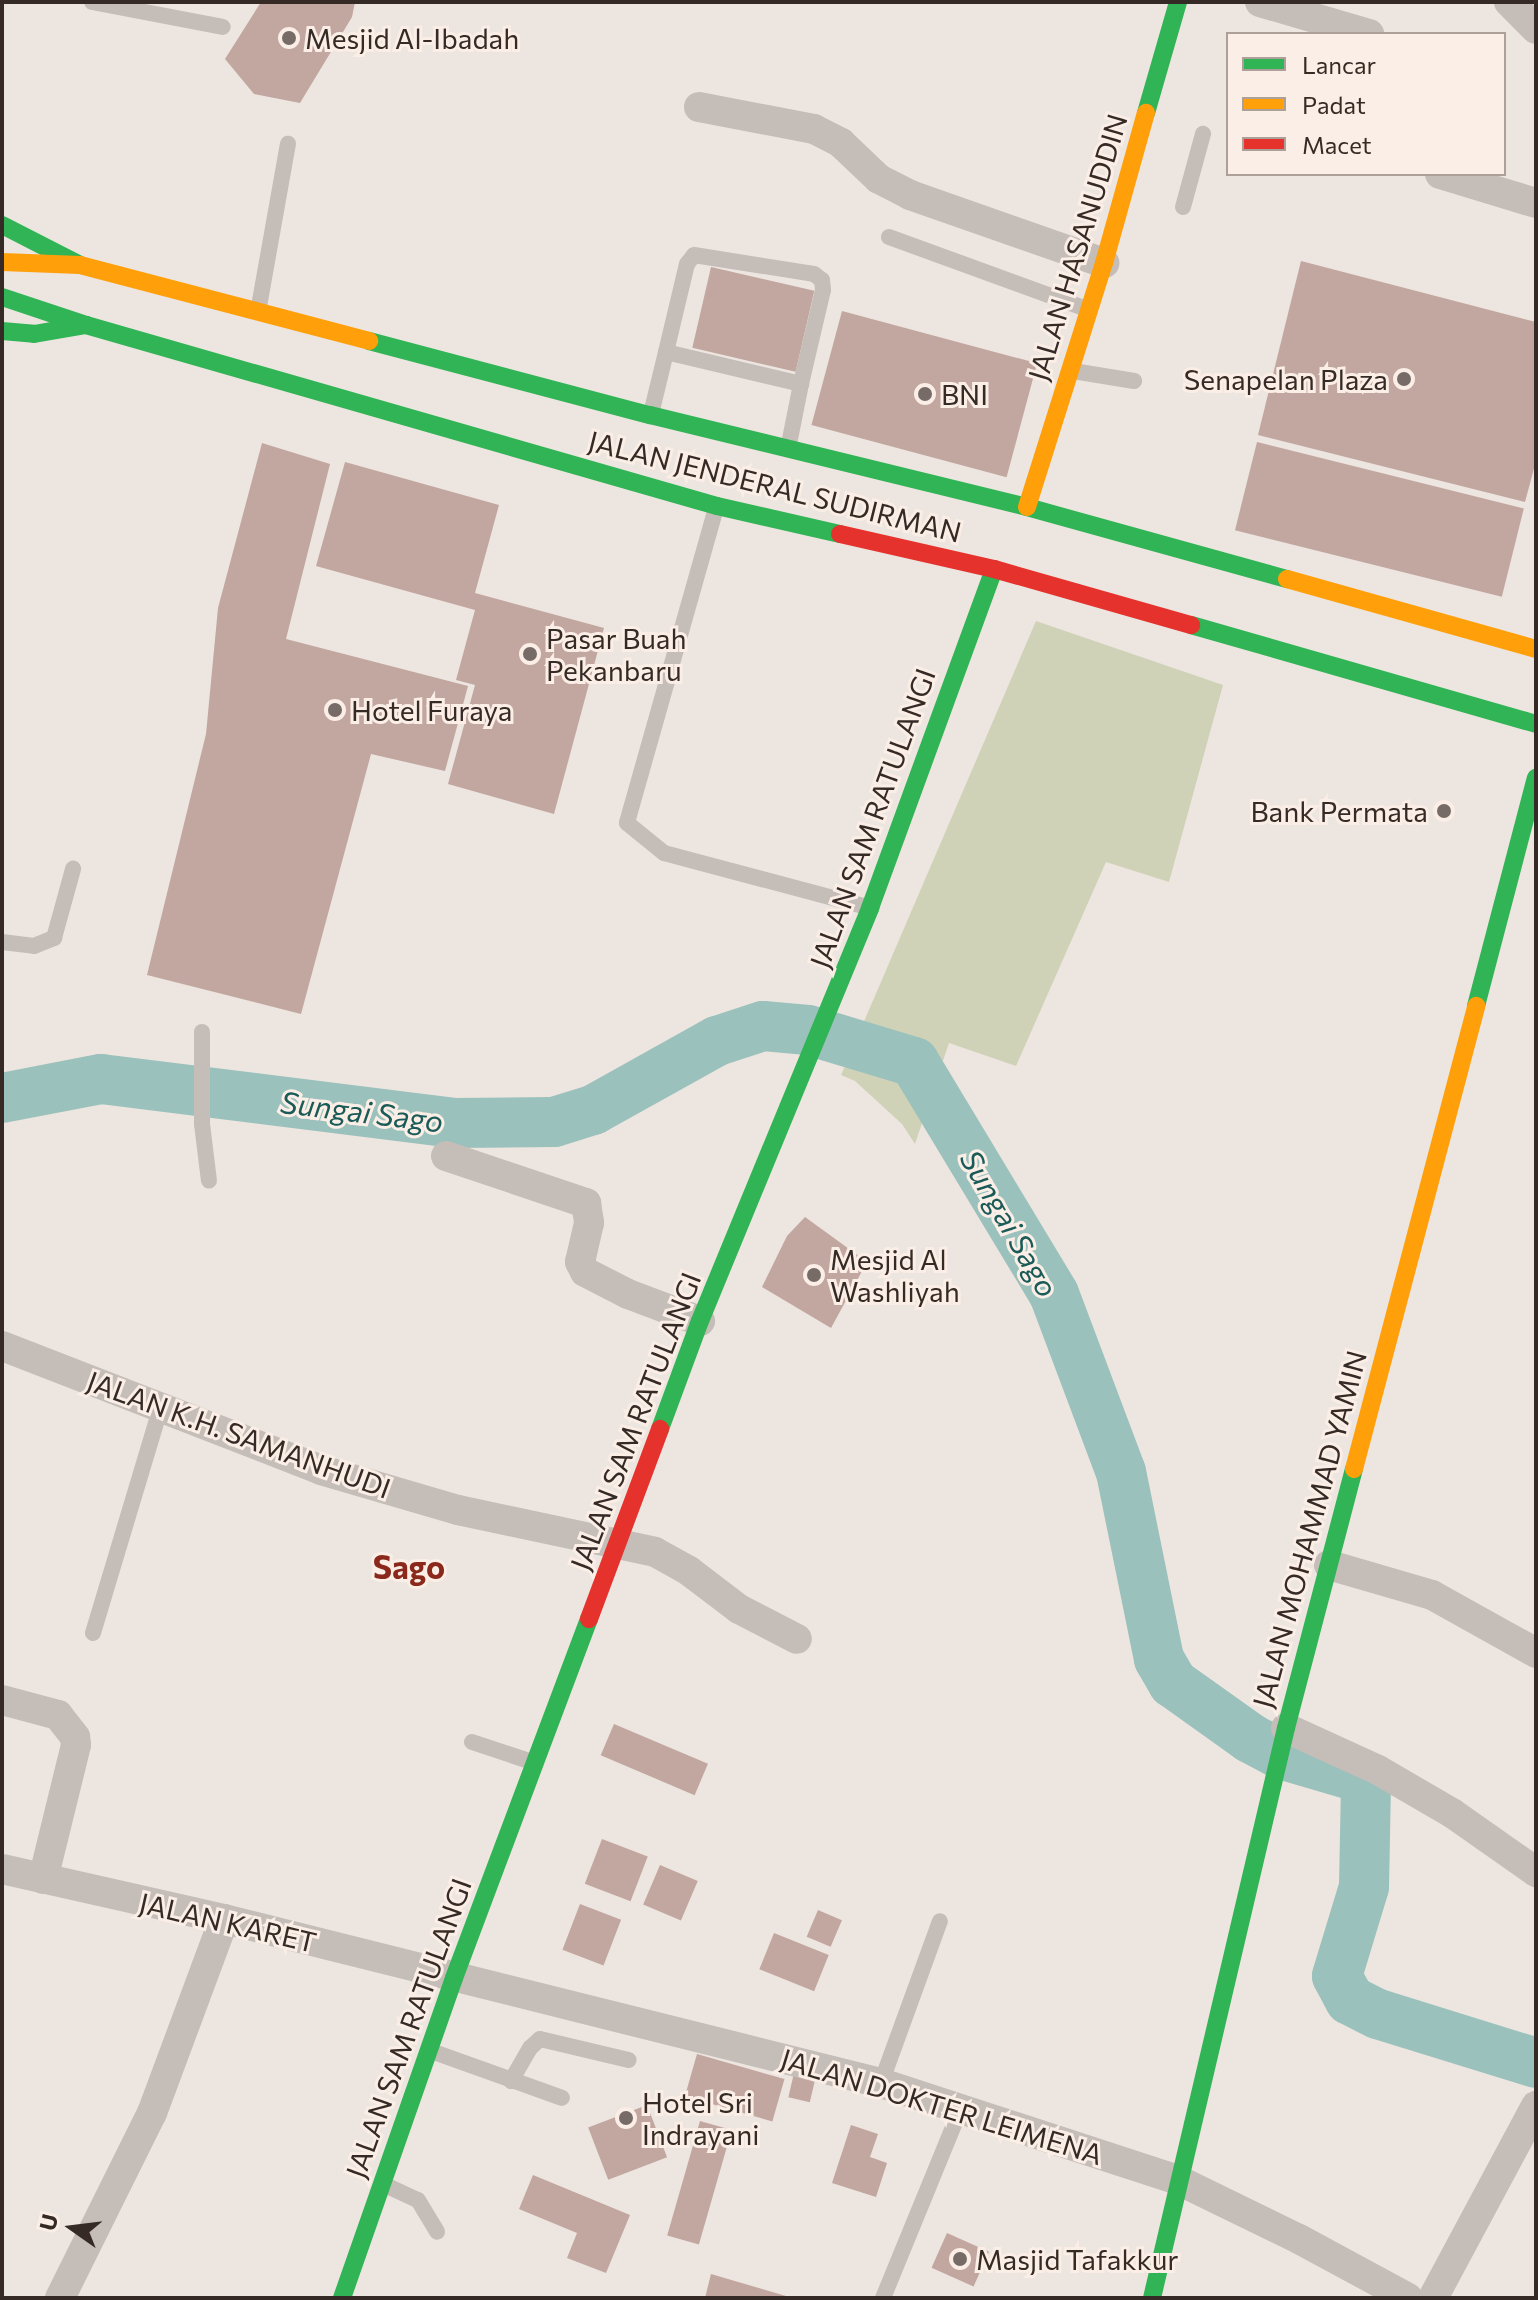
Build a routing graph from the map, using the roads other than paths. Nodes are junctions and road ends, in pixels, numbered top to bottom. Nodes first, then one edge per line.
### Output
1 (92, 2) edge
2 (1178, 2) edge
3 (1260, 2) edge
4 (1509, 2) edge
5 (223, 27) dead end
6 (1536, 29) edge
7 (1362, 32) edge
8 (699, 107) dead end
9 (1203, 134) dead end
10 (288, 144) dead end
11 (1447, 176) edge
12 (1536, 203) edge
13 (1183, 207) dead end
14 (2, 225) edge
15 (889, 237) dead end
16 (6, 263) edge
17 (1104, 263) junction
18 (80, 265) junction
19 (2, 297) edge
20 (1089, 310) junction
21 (258, 313) junction
22 (86, 325) junction
23 (2, 331) edge
24 (666, 352) junction
25 (1070, 370) junction
26 (1134, 381) dead end
27 (801, 384) junction
28 (650, 415) junction
29 (788, 449) junction
30 (717, 506) junction
31 (1027, 507) junction
32 (994, 569) junction
33 (1533, 649) edge
34 (1536, 713) edge
35 (1512, 717) junction
36 (1536, 724) edge
37 (1536, 778) edge
38 (73, 869) dead end
39 (870, 908) junction
40 (2, 942) edge
41 (202, 1032) dead end
42 (446, 1156) dead end
43 (209, 1181) dead end
44 (700, 1321) junction
45 (2, 1346) edge
46 (160, 1410) junction
47 (619, 1542) junction
48 (1329, 1565) junction
49 (93, 1633) dead end
50 (797, 1639) dead end
51 (1536, 1653) edge
52 (2, 1700) edge
53 (1284, 1734) junction
54 (472, 1742) dead end
55 (534, 1763) junction
56 (2, 1869) edge
57 (1536, 1872) edge
58 (43, 1879) junction
59 (224, 1919) junction
60 (940, 1921) dead end
61 (454, 1978) junction
62 (429, 2051) junction
63 (629, 2060) dead end
64 (511, 2081) junction
65 (881, 2083) junction
66 (562, 2098) dead end
67 (1536, 2106) edge
68 (961, 2108) junction
69 (1180, 2181) junction
70 (382, 2183) junction
71 (437, 2232) dead end
72 (60, 2298) edge
73 (342, 2298) edge
74 (883, 2298) edge
75 (1152, 2298) edge
76 (1408, 2298) edge
77 (1433, 2298) edge

1 - 5 lane
2 - 17 main road, JALAN HASANUDDIN
3 - 7 street
4 - 6 street
8 - 17 street
9 - 13 lane
10 - 21 lane
11 - 12 street
14 - 18 main road
15 - 20 lane
16 - 18 main road, JALAN JENDERAL SUDIRMAN
17 - 20 main road, JALAN HASANUDDIN
18 - 21 main road, JALAN JENDERAL SUDIRMAN
19 - 22 main road, JALAN JENDERAL SUDIRMAN
20 - 25 main road, JALAN HASANUDDIN
21 - 28 main road, JALAN JENDERAL SUDIRMAN
22 - 23 main road
22 - 30 main road, JALAN JENDERAL SUDIRMAN
24 - 27 lane
24 - 27 lane
24 - 28 lane
25 - 26 lane
25 - 31 main road, JALAN HASANUDDIN
27 - 29 lane
28 - 29 main road, JALAN JENDERAL SUDIRMAN
29 - 31 main road, JALAN JENDERAL SUDIRMAN
30 - 32 main road, JALAN JENDERAL SUDIRMAN
30 - 39 lane
31 - 33 main road, JALAN JENDERAL SUDIRMAN
32 - 35 main road, JALAN JENDERAL SUDIRMAN
32 - 39 main road, JALAN SAM RATULANGI
34 - 35 main road
35 - 36 main road, JALAN JENDERAL SUDIRMAN
37 - 48 main road, JALAN MOHAMMAD YAMIN
38 - 40 lane
39 - 44 main road, JALAN SAM RATULANGI
41 - 43 lane
42 - 44 street
44 - 47 main road, JALAN SAM RATULANGI
45 - 46 street, JALAN K.H. SAMANHUDI
46 - 47 street, JALAN K.H. SAMANHUDI
46 - 49 lane
47 - 50 street, JALAN K.H. SAMANHUDI
47 - 55 main road, JALAN SAM RATULANGI
48 - 51 street
48 - 53 main road, JALAN MOHAMMAD YAMIN
52 - 58 street
53 - 57 street
53 - 69 main road, JALAN MOHAMMAD YAMIN
54 - 55 lane
55 - 61 main road, JALAN SAM RATULANGI
56 - 58 street, JALAN KARET
58 - 59 street, JALAN KARET
59 - 61 street, JALAN KARET
59 - 72 street
60 - 65 lane
61 - 62 main road, JALAN SAM RATULANGI
61 - 65 street, JALAN DOKTER LEIMENA
62 - 64 lane
62 - 70 main road, JALAN SAM RATULANGI
63 - 64 lane
64 - 66 lane
65 - 68 street, JALAN DOKTER LEIMENA
67 - 77 street
68 - 69 street, JALAN DOKTER LEIMENA
68 - 74 lane
69 - 75 main road, JALAN MOHAMMAD YAMIN
69 - 76 street, JALAN DOKTER LEIMENA
70 - 71 lane
70 - 73 main road, JALAN SAM RATULANGI

